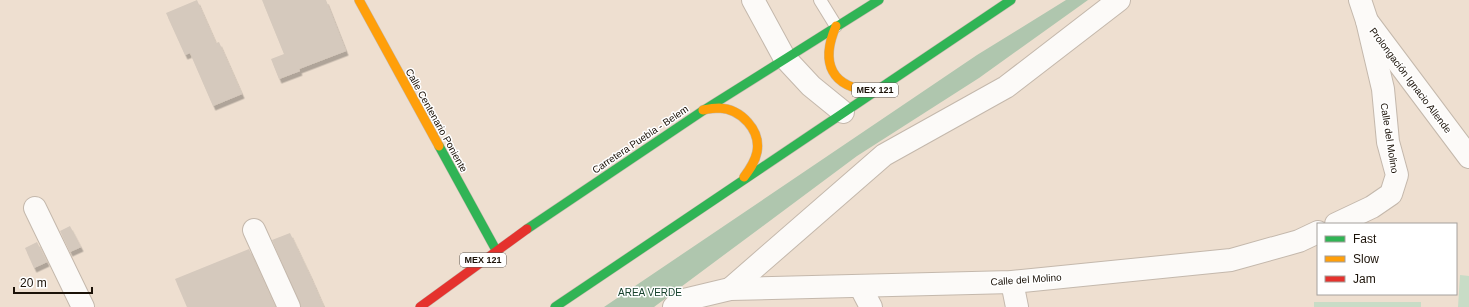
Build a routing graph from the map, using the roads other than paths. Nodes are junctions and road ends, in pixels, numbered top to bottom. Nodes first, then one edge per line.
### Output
1 (359, 0) edge
2 (753, 0) edge
3 (820, 0) edge
4 (879, 0) edge
5 (1011, 0) edge
6 (1118, 0) edge
7 (1360, 0) edge
8 (1367, 21) junction
9 (836, 26) junction
10 (784, 57) junction
11 (873, 91) junction
12 (701, 110) junction
13 (843, 112) junction
14 (1469, 157) edge
15 (740, 181) junction
16 (35, 208) dead end
17 (1338, 223) edge
18 (254, 230) dead end
19 (1317, 232) edge
20 (496, 250) junction
21 (1012, 282) junction
22 (860, 286) junction
23 (730, 289) junction
24 (82, 307) edge
25 (289, 307) edge
26 (420, 307) edge
27 (555, 307) edge
28 (674, 307) edge
29 (871, 307) edge
30 (1016, 307) edge

1 - 20 main road, Calle Centenario Poniente
2 - 10 street
3 - 9 lane
4 - 9 main road, Carretera Puebla - Belem / MEX 121
5 - 11 main road, MEX 121
6 - 23 street, Calle del Molino
7 - 8 street, Prolongación Ignacio Allende
8 - 14 street, Prolongación Ignacio Allende
8 - 17 street, Calle del Molino
9 - 10 main road, Carretera Puebla - Belem / MEX 121
9 - 11 main road
10 - 12 main road, Carretera Puebla - Belem / MEX 121
10 - 13 street
11 - 13 main road, MEX 121
12 - 15 main road
12 - 20 main road, Carretera Puebla - Belem / MEX 121
13 - 15 main road, MEX 121
15 - 27 main road, MEX 121
16 - 24 street
18 - 25 street
19 - 21 street, Calle del Molino
20 - 26 main road, Carretera Puebla - Belem / MEX 121
21 - 22 street, Calle del Molino
21 - 30 street
22 - 23 street, Calle del Molino
22 - 29 street
23 - 28 street, Calle del Molino

